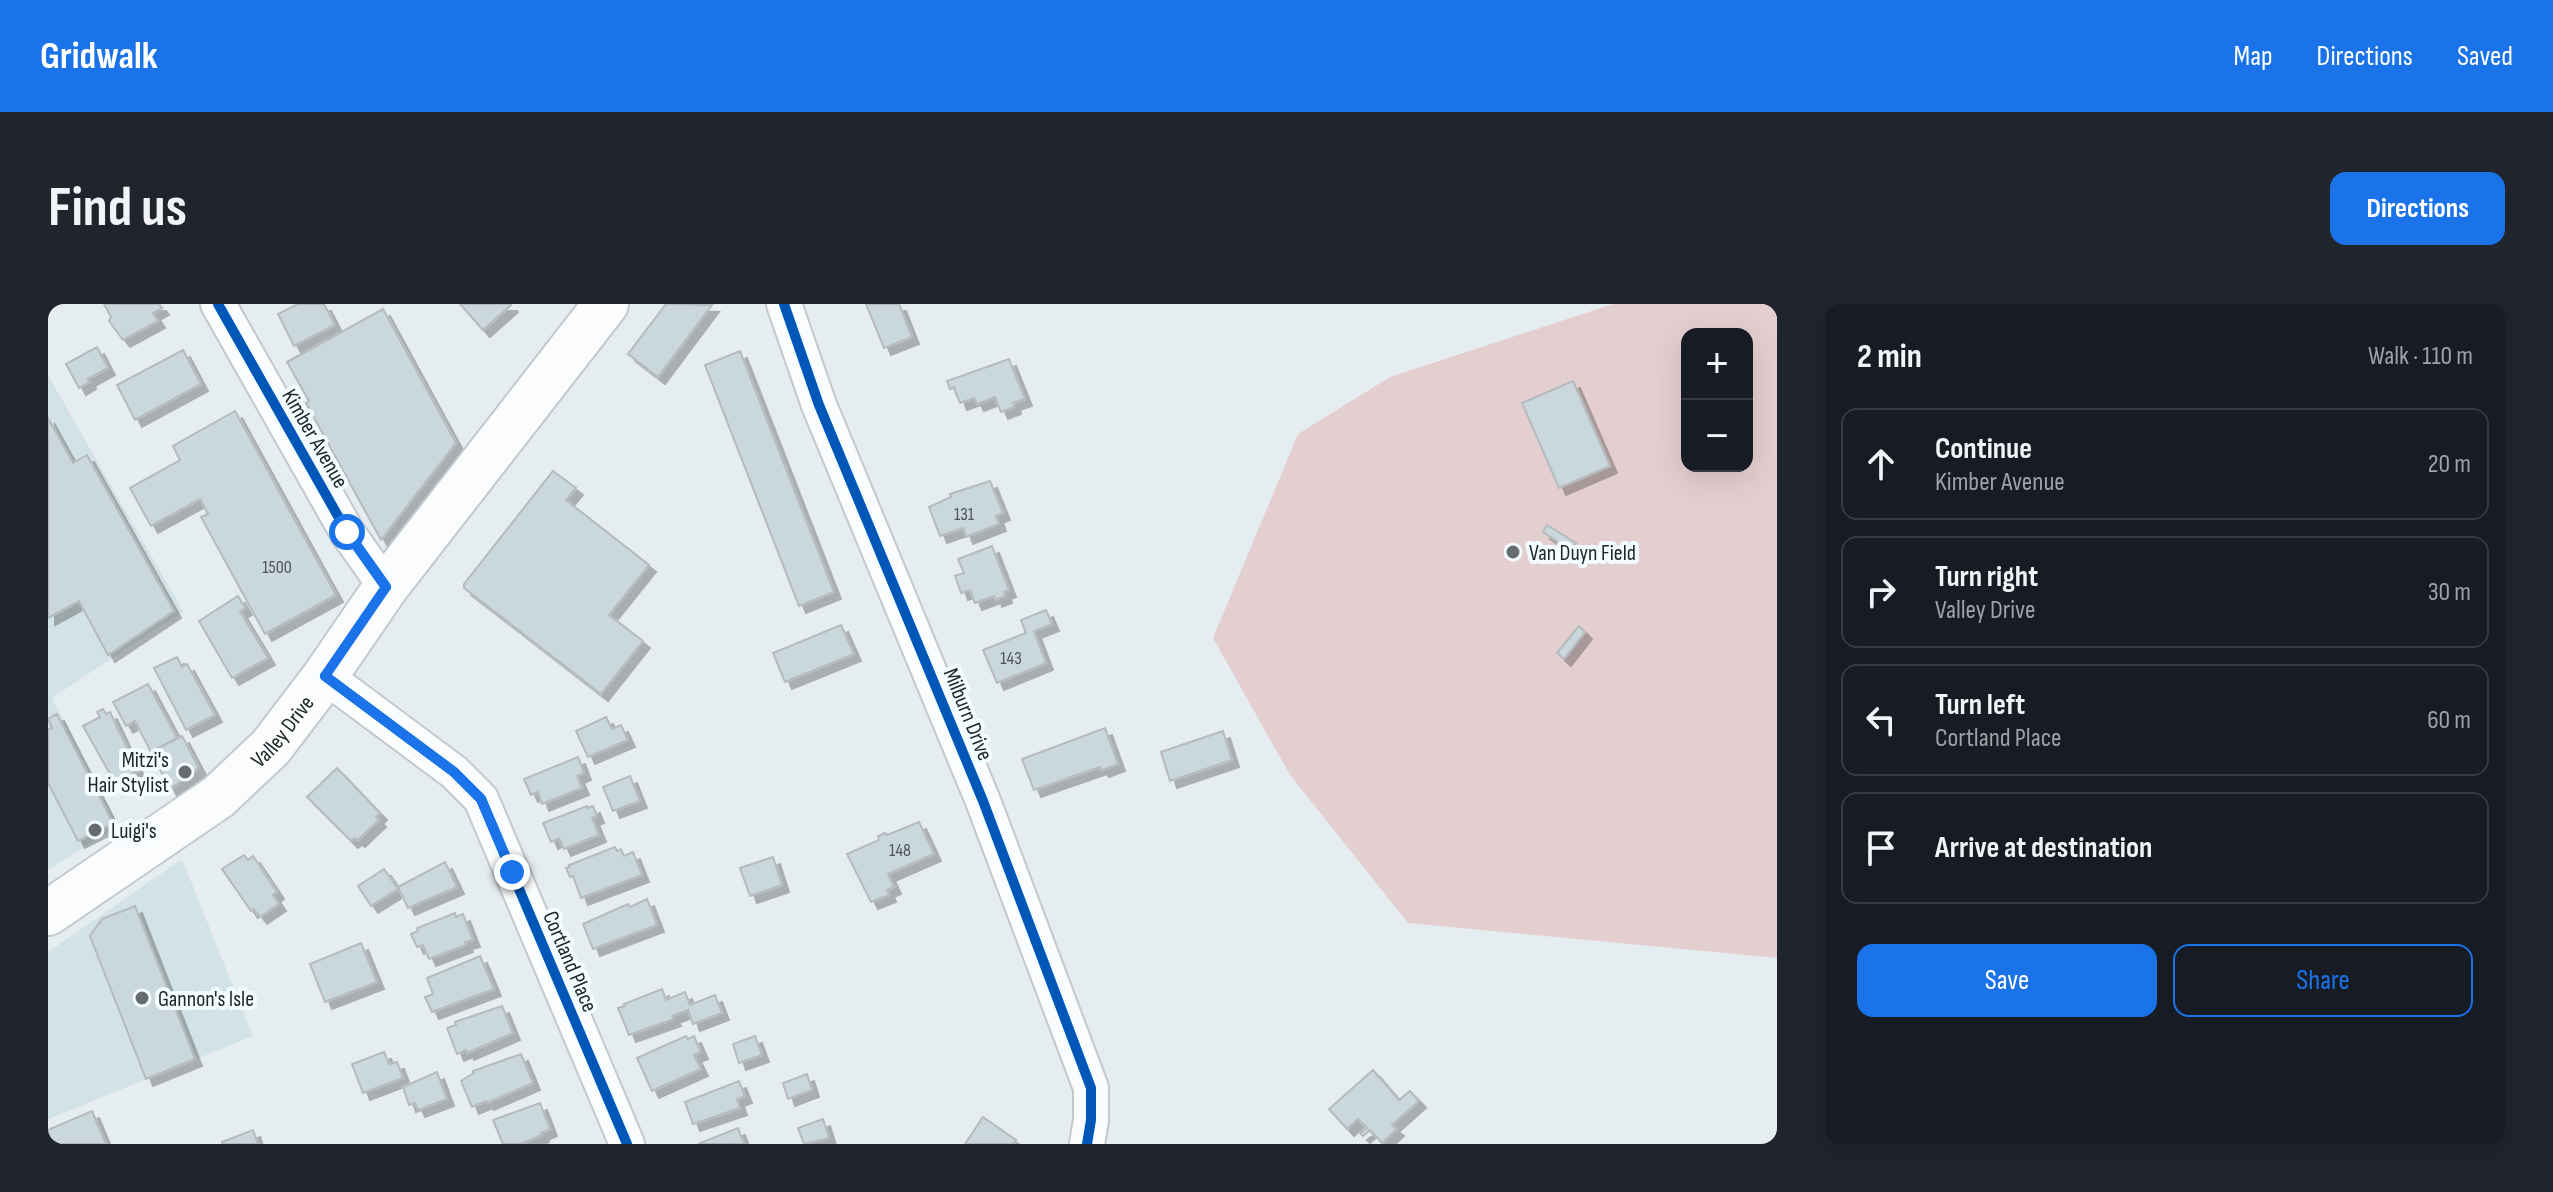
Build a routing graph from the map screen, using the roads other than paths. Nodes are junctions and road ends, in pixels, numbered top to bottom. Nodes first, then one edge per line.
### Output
1 (218, 304) edge
2 (606, 304) edge
3 (784, 304) edge
4 (386, 587) junction
5 (325, 676) junction
6 (48, 913) edge
7 (627, 1144) edge
8 (1087, 1144) edge

1 - 4 street, Kimber Avenue
2 - 4 main road, Valley Drive
3 - 8 street, Milburn Drive
4 - 5 main road, Valley Drive
5 - 6 main road, Valley Drive
5 - 7 street, Cortland Place

